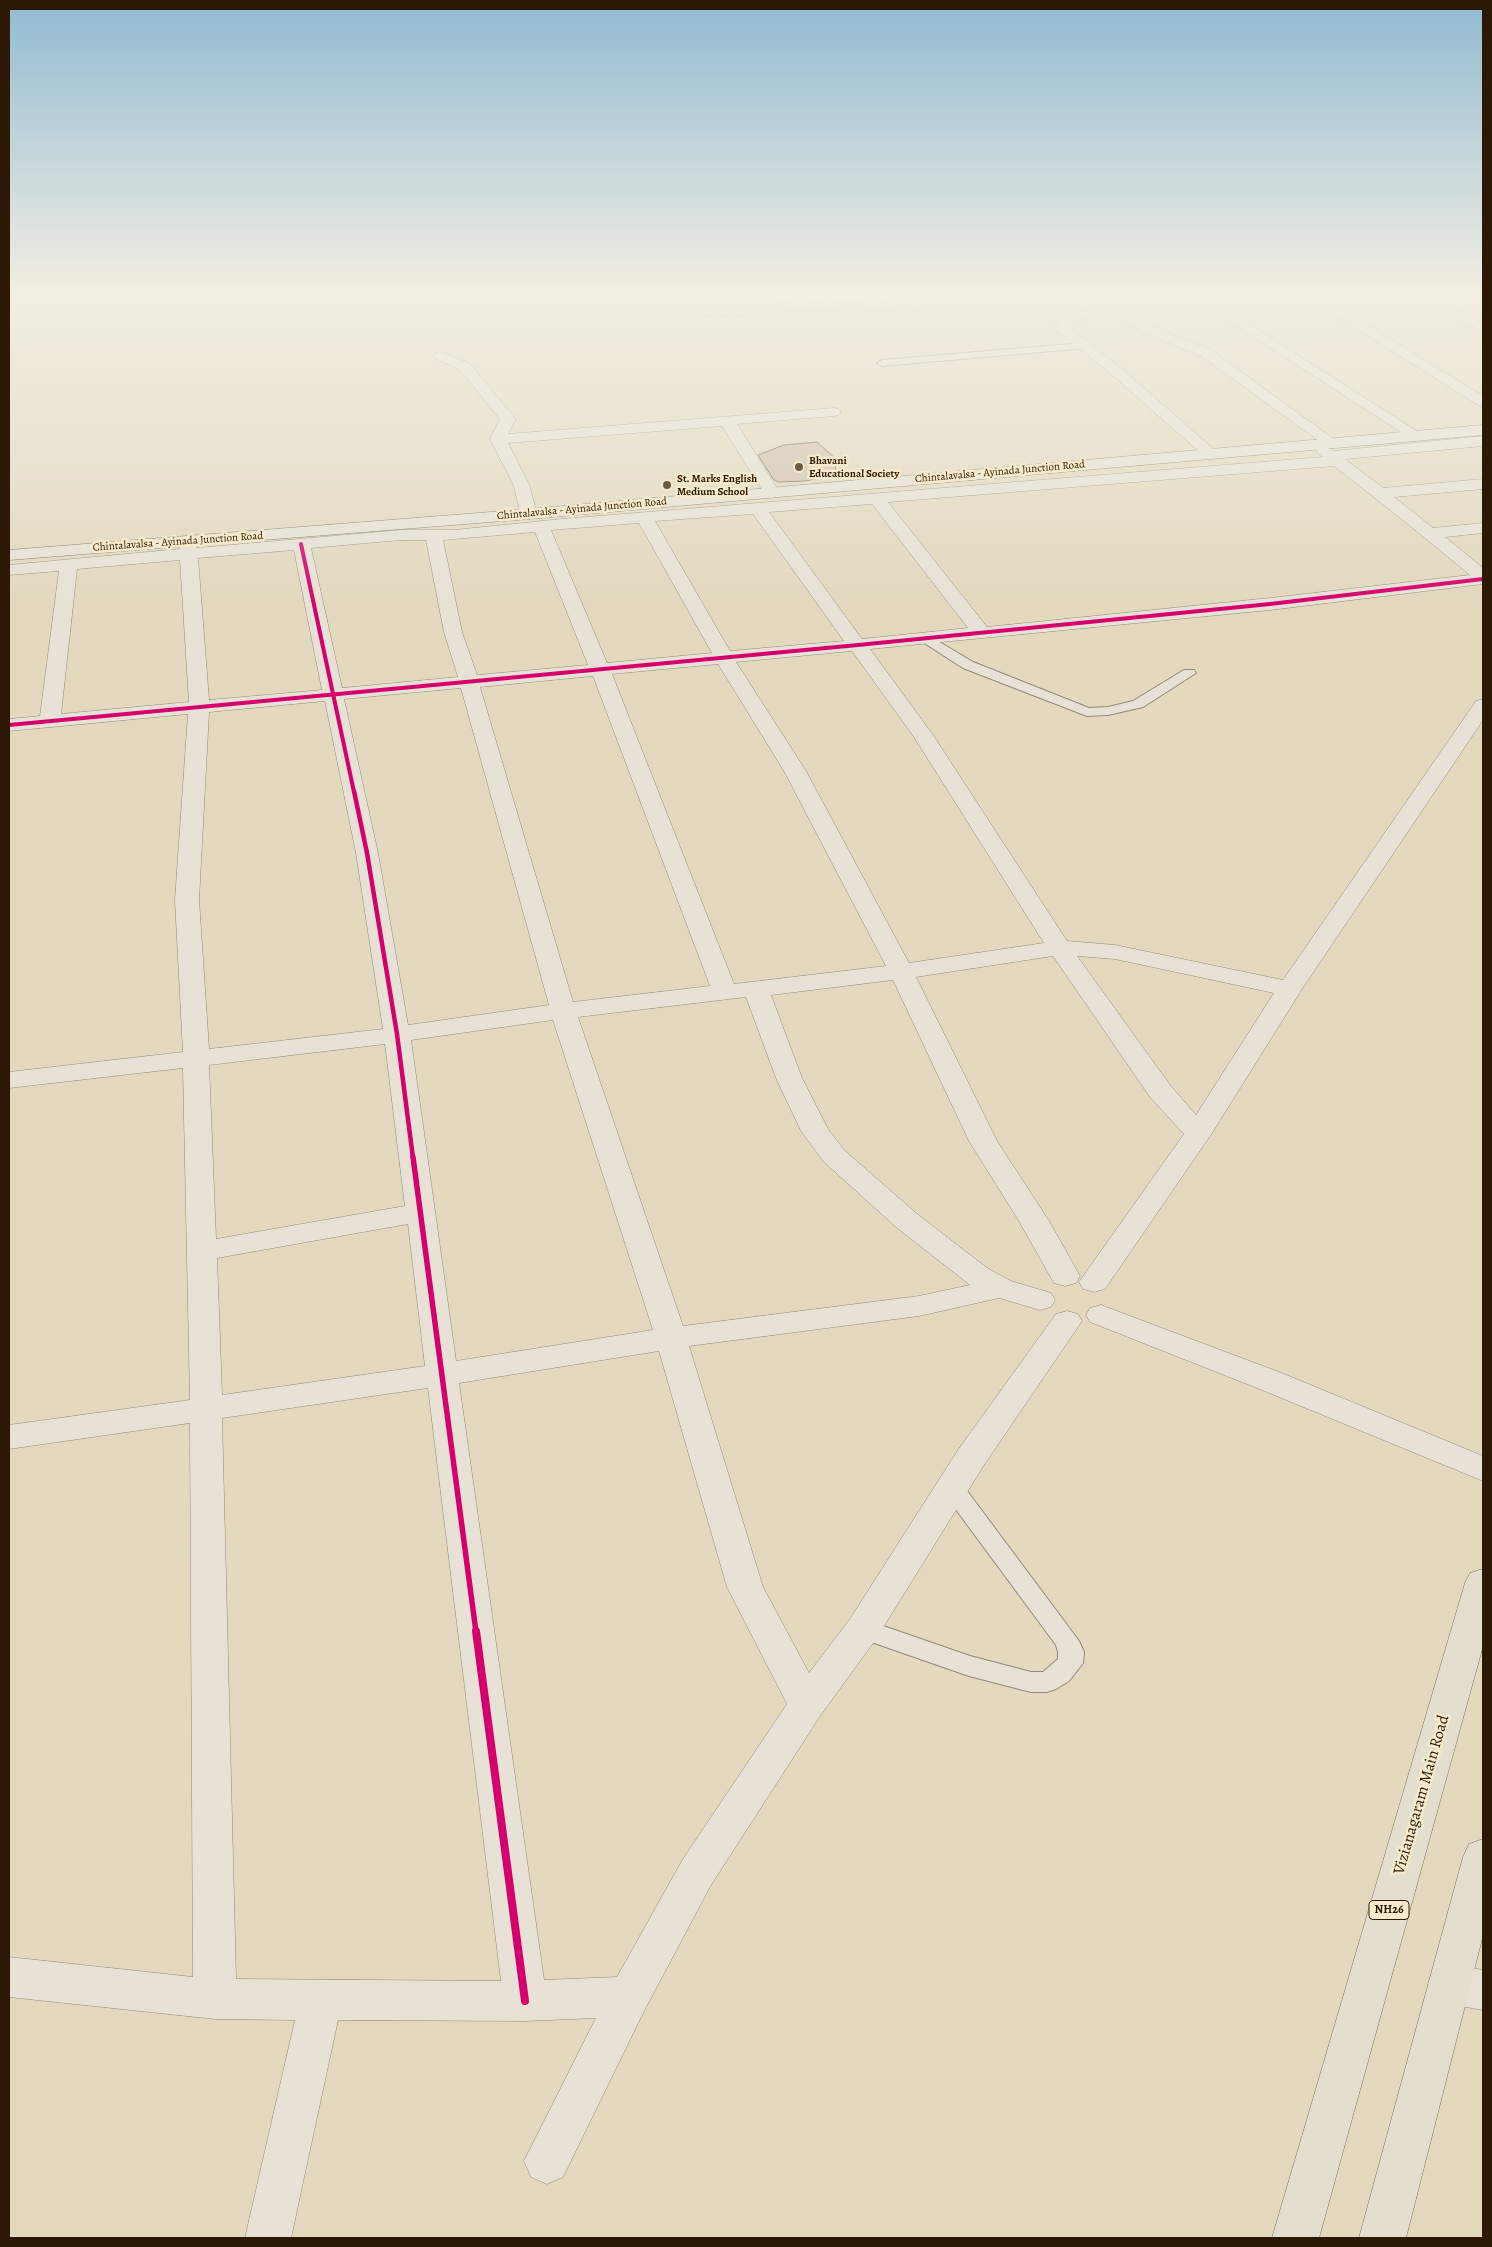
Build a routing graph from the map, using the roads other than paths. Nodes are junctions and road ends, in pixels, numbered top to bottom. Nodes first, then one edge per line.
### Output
1 (490, 397) edge
2 (1145, 397) edge
3 (1261, 397) edge
4 (1355, 397) edge
5 (834, 412) dead end
6 (727, 421) junction
7 (1483, 430) edge
8 (1415, 435) junction
9 (498, 439) junction
10 (1483, 441) edge
11 (1329, 451) junction
12 (1210, 453) junction
13 (1483, 484) edge
14 (1379, 493) junction
15 (877, 499) junction
16 (765, 500) junction
17 (645, 518) junction
18 (535, 520) junction
19 (1483, 528) edge
20 (1430, 533) junction
21 (434, 536) junction
22 (301, 544) junction
23 (188, 548) junction
24 (9, 555) edge
25 (69, 564) junction
26 (9, 570) edge
27 (1483, 578) edge
28 (981, 632) junction
29 (926, 638) junction
30 (858, 645) junction
31 (724, 658) junction
32 (600, 669) junction
33 (1189, 673) dead end
34 (470, 682) junction
35 (333, 694) junction
36 (1483, 705) edge
37 (199, 707) junction
38 (50, 721) junction
39 (9, 725) edge
40 (1059, 948) junction
41 (901, 971) junction
42 (756, 989) junction
43 (1289, 989) junction
44 (725, 993) junction
45 (563, 1012) junction
46 (397, 1034) junction
47 (196, 1058) junction
48 (9, 1080) edge
49 (1198, 1133) junction
50 (420, 1213) junction
51 (201, 1251) junction
52 (1079, 1279) junction
53 (1000, 1288) junction
54 (1069, 1312) junction
55 (671, 1338) junction
56 (442, 1375) junction
57 (206, 1409) junction
58 (9, 1437) edge
59 (1483, 1469) edge
60 (951, 1486) junction
61 (1483, 1583) edge
62 (863, 1629) junction
63 (807, 1705) junction
64 (1483, 1857) edge
65 (9, 1977) edge
66 (1466, 1987) edge
67 (630, 1997) junction
68 (215, 1999) junction
69 (321, 2000) junction
70 (525, 2001) junction
71 (547, 2161) dead end
72 (268, 2238) edge
73 (1295, 2238) edge
74 (1382, 2238) edge

1 - 9 street
2 - 12 street
3 - 11 street
4 - 8 street
5 - 6 street
6 - 9 street
6 - 16 street
7 - 8 street, Chintalavalsa - Ayinada Junction Road
8 - 11 street, Chintalavalsa - Ayinada Junction Road
9 - 18 street
10 - 11 street
11 - 12 street, Chintalavalsa - Ayinada Junction Road
11 - 14 street
11 - 15 street
12 - 16 street, Chintalavalsa - Ayinada Junction Road
13 - 14 street
14 - 20 street
15 - 16 street
15 - 28 street
16 - 17 street
16 - 18 street, Chintalavalsa - Ayinada Junction Road
16 - 30 street
17 - 18 street
17 - 31 street
18 - 21 street
18 - 23 street, Chintalavalsa - Ayinada Junction Road
18 - 32 street
19 - 20 street
20 - 27 street
21 - 22 street
21 - 34 street
22 - 23 street
22 - 35 street
23 - 24 street, Chintalavalsa - Ayinada Junction Road
23 - 25 street
23 - 37 street
25 - 26 street
25 - 38 street
27 - 28 street
28 - 29 street
29 - 30 street
29 - 33 lane
30 - 31 street
30 - 40 street
31 - 32 street
31 - 41 street
32 - 34 street
32 - 44 street
34 - 35 street
34 - 45 street
35 - 37 street
35 - 46 street
36 - 43 street
37 - 38 street
37 - 47 street
38 - 39 street
40 - 41 street
40 - 43 street
40 - 49 street
41 - 42 street
41 - 52 street
42 - 44 street
42 - 53 street
43 - 49 street
44 - 45 street
45 - 46 street
45 - 55 street
46 - 47 street
46 - 50 street
47 - 48 street
47 - 51 street
49 - 52 street
50 - 51 street
50 - 56 street
51 - 57 street
52 - 54 street
52 - 54 street
53 - 54 street
53 - 55 street
54 - 59 street
54 - 60 street
55 - 56 street
55 - 63 street
56 - 57 street
56 - 70 street
57 - 58 street
57 - 68 street
60 - 62 street
60 - 62 lane
61 - 73 highway, Vizianagaram Main Road / NH26
62 - 63 street
63 - 67 street
64 - 66 highway
65 - 68 street
66 - 74 highway
67 - 70 street
67 - 71 street
68 - 69 street
69 - 70 street
69 - 72 street

